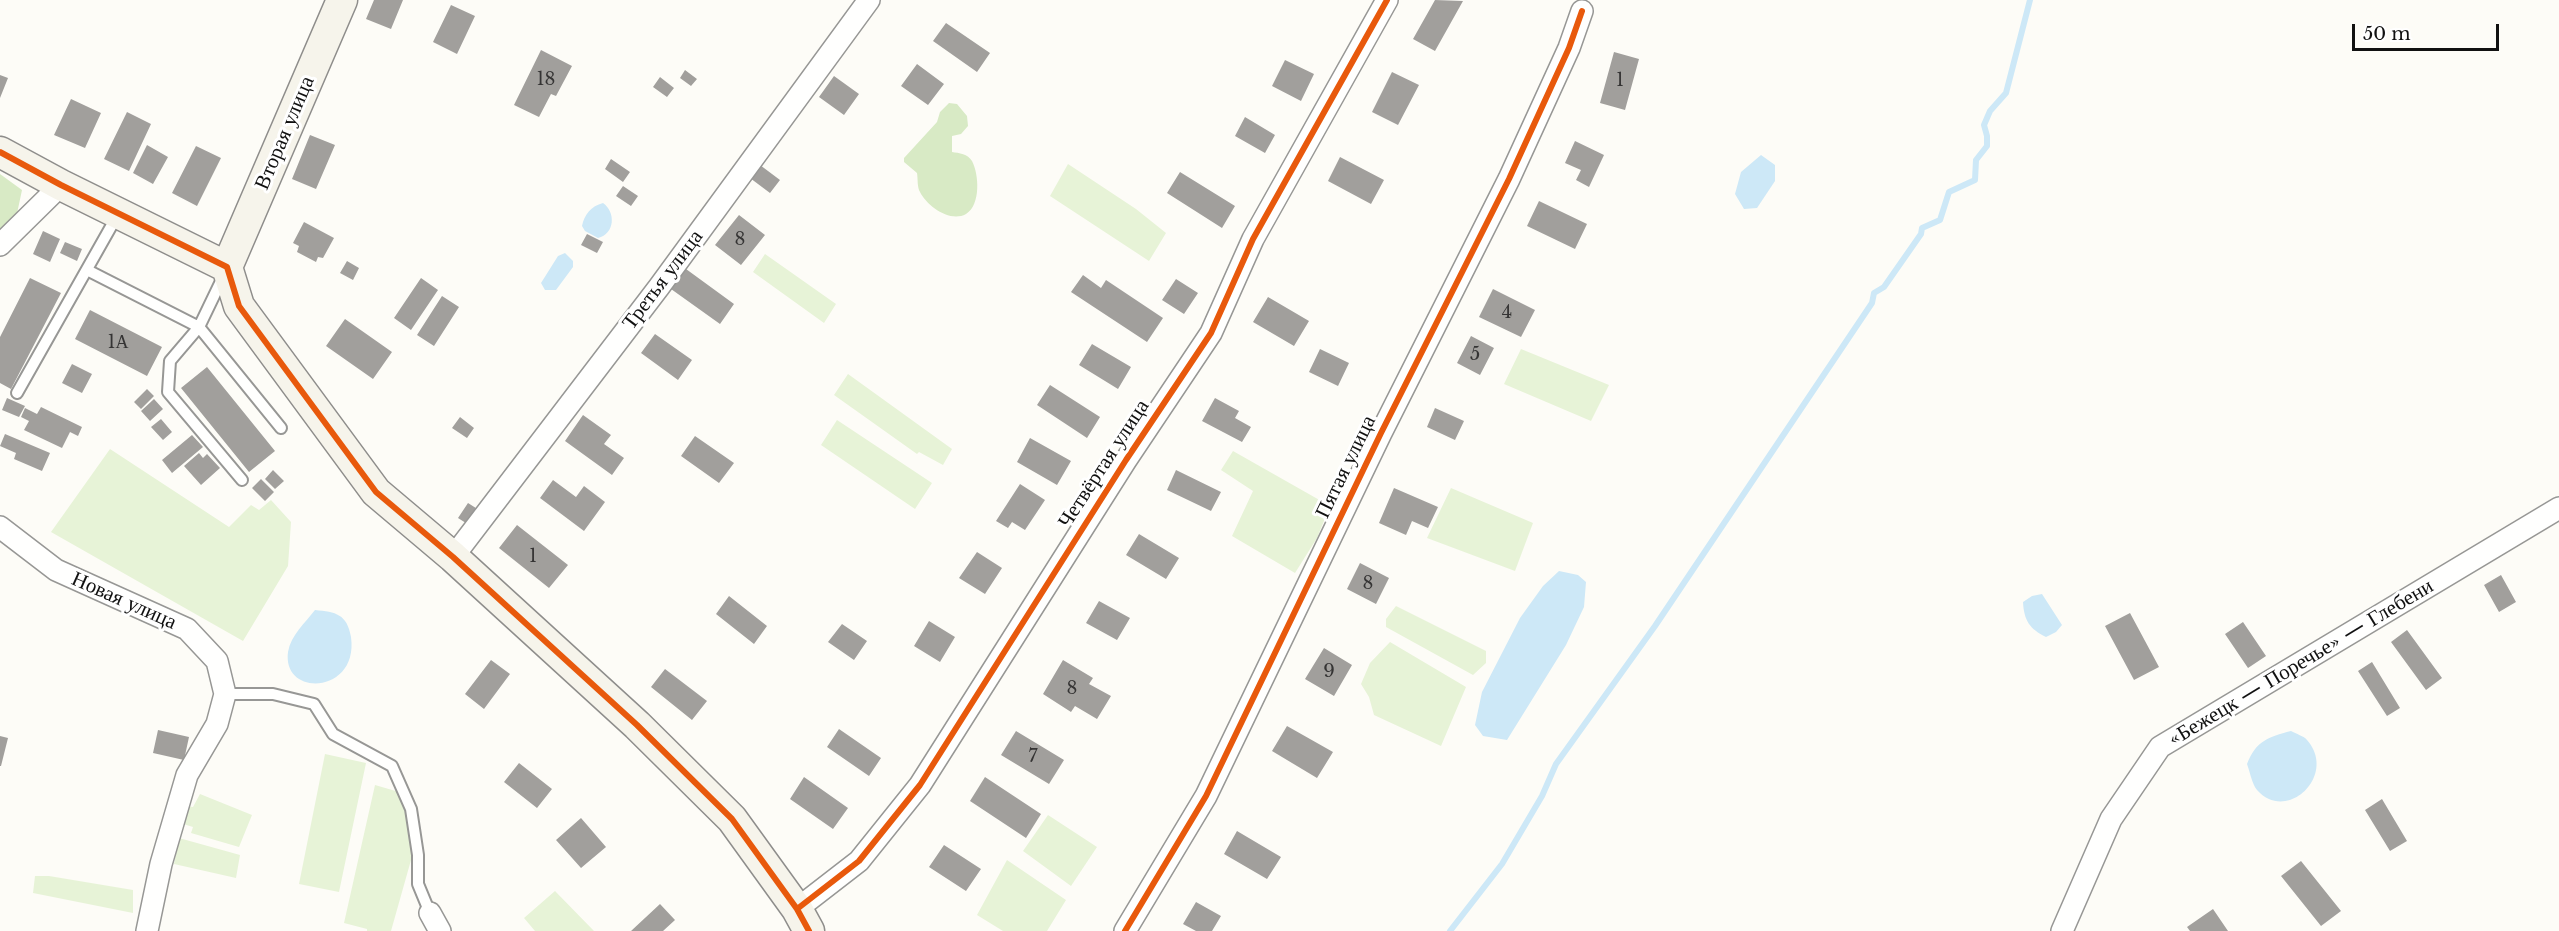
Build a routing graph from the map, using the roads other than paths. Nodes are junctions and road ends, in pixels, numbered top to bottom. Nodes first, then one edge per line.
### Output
1 (342, 0) edge
2 (868, 0) edge
3 (1387, 0) edge
4 (1582, 5) edge
5 (0, 152) edge
6 (61, 186) junction
7 (118, 213) junction
8 (0, 245) edge
9 (228, 267) junction
10 (87, 270) junction
11 (199, 327) junction
12 (17, 393) dead end
13 (281, 428) dead end
14 (242, 480) dead end
15 (2559, 508) edge
16 (0, 527) edge
17 (453, 557) junction
18 (225, 694) junction
19 (803, 920) edge
20 (435, 922) edge
21 (147, 931) edge
22 (1125, 931) edge
23 (2062, 931) edge

1 - 9 street, Вторая улица
2 - 17 street, Третья улица
3 - 19 street, Четвёртая улица
4 - 22 street, Пятая улица
5 - 6 street
6 - 7 street
6 - 8 street
7 - 9 street
7 - 10 lane
9 - 11 lane
9 - 17 street
10 - 11 lane
10 - 12 lane
11 - 13 lane
11 - 14 lane
15 - 23 street, «Бежецк — Поречье» — Глебени
16 - 18 street, Новая улица
17 - 19 street
18 - 20 lane
18 - 21 street, Новая улица

